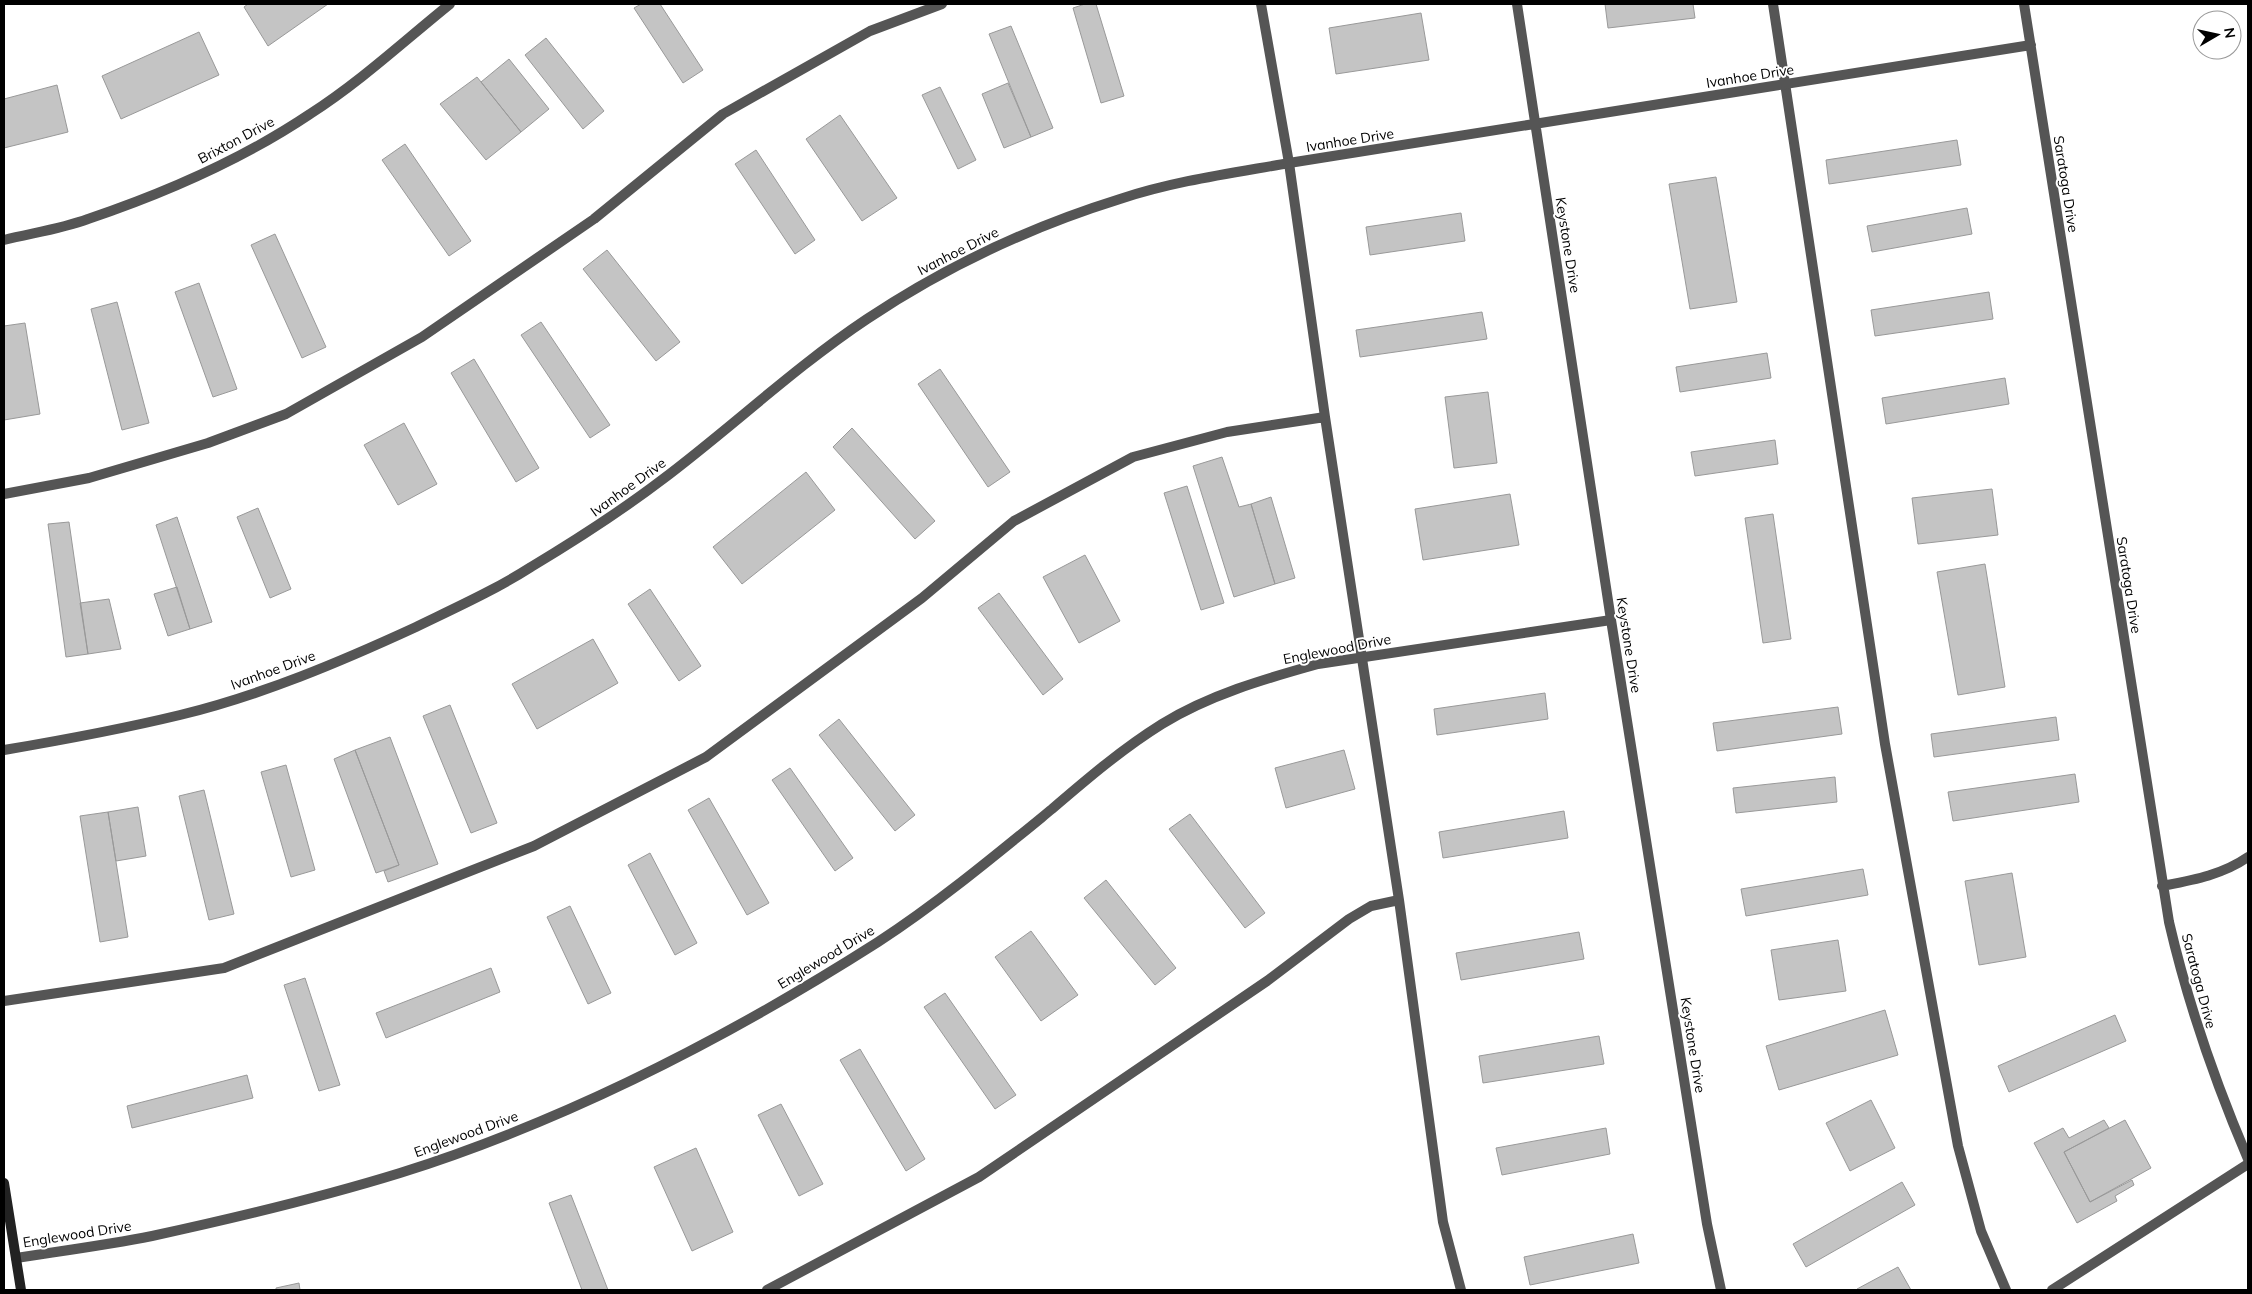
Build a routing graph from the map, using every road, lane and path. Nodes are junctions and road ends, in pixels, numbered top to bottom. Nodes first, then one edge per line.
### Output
1 (450, 4) edge
2 (942, 4) edge
3 (1261, 4) edge
4 (1517, 4) edge
5 (1773, 4) edge
6 (2024, 4) edge
7 (2030, 45) junction
8 (1786, 84) junction
9 (1535, 125) junction
10 (1289, 163) junction
11 (4, 240) edge
12 (1325, 417) junction
13 (4, 494) edge
14 (1611, 620) junction
15 (1362, 657) junction
16 (4, 750) edge
17 (2248, 857) edge
18 (2162, 886) junction
19 (1399, 900) junction
20 (4, 1001) edge
21 (2248, 1159) edge
22 (2248, 1164) edge
23 (4, 1183) edge
24 (16, 1258) junction
25 (21, 1290) edge
26 (767, 1290) edge
27 (1461, 1290) edge
28 (1721, 1290) edge
29 (2006, 1290) edge
30 (2052, 1290) edge

1 - 11 street, Brixton Drive
2 - 13 street
3 - 10 street
4 - 9 street, Keystone Drive
5 - 8 street
6 - 7 street, Saratoga Drive
7 - 8 street, Ivanhoe Drive
7 - 18 street, Saratoga Drive
8 - 9 street, Ivanhoe Drive
8 - 29 street
9 - 10 street, Ivanhoe Drive
9 - 14 street, Keystone Drive
10 - 12 street
10 - 16 street, Ivanhoe Drive
12 - 15 street
12 - 20 street
14 - 15 street, Englewood Drive
14 - 28 street, Keystone Drive
15 - 19 street
15 - 24 street, Englewood Drive
17 - 18 street
18 - 21 street, Saratoga Drive
19 - 26 street
19 - 27 street
22 - 30 street
23 - 24 main road
24 - 25 main road

